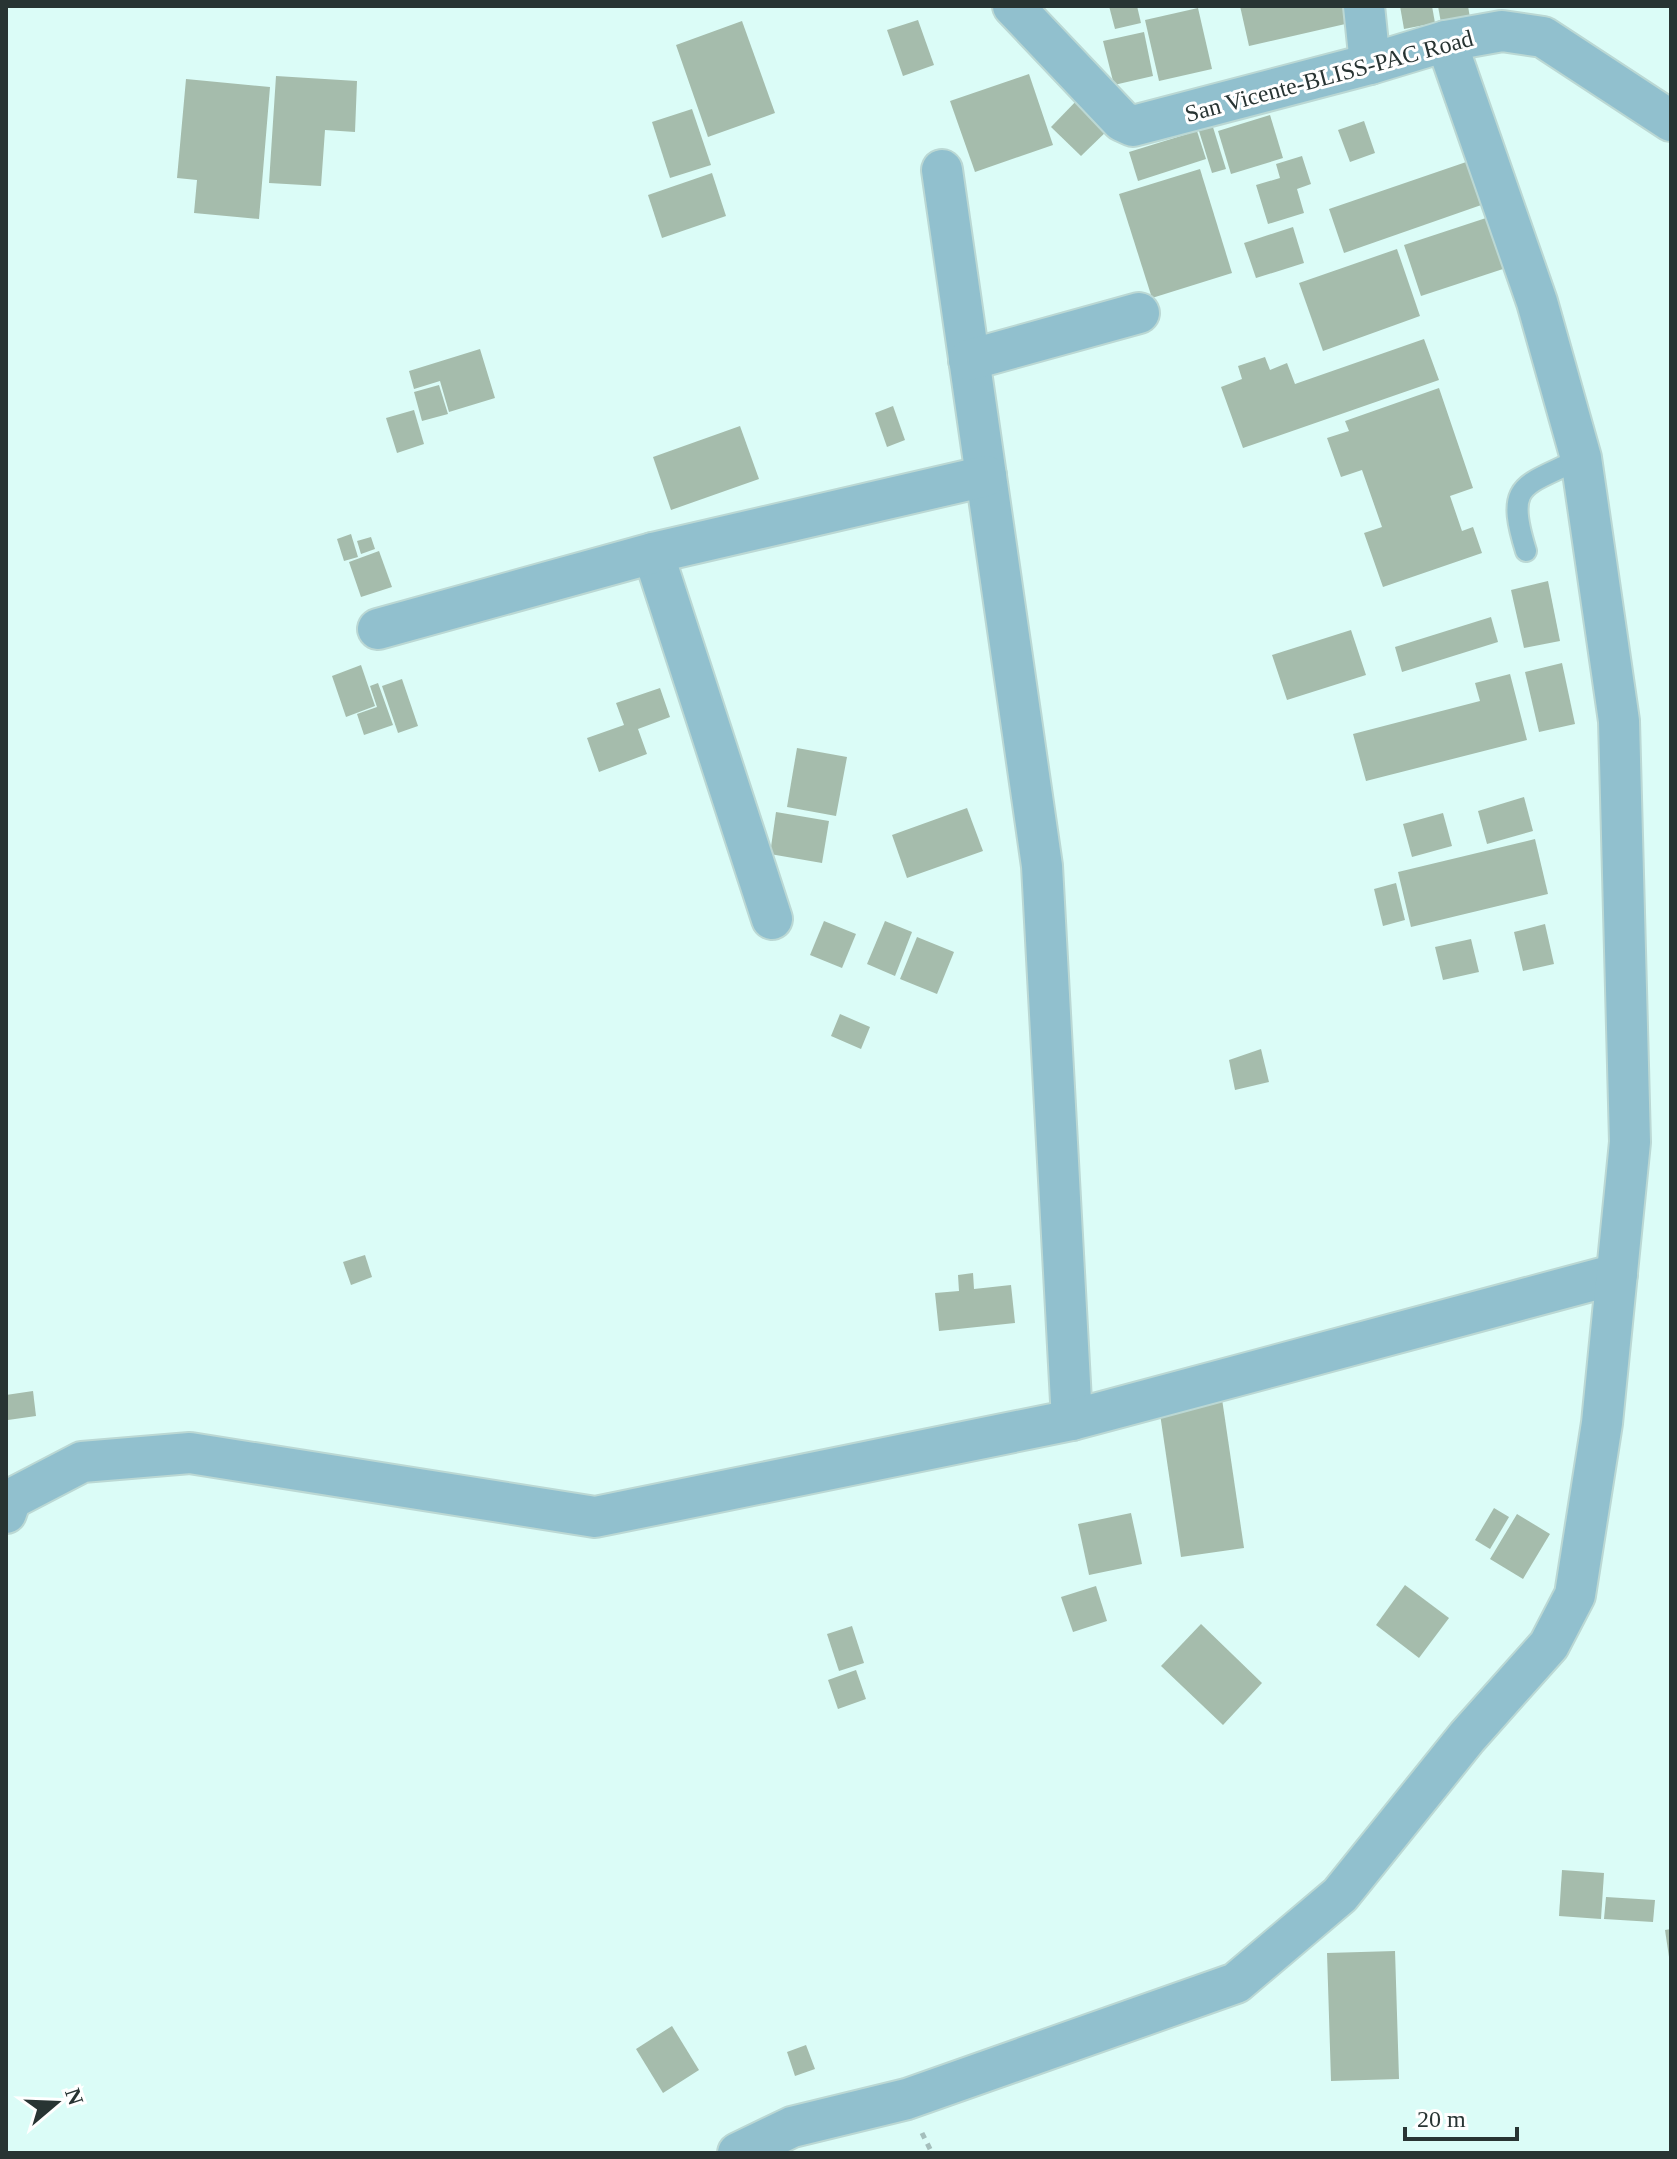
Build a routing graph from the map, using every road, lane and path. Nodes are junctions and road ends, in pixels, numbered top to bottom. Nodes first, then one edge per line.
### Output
1 (1013, 6) edge
2 (1364, 6) edge
3 (1541, 6) edge
4 (1502, 31) junction
5 (1446, 41) junction
6 (1370, 64) junction
7 (1671, 121) edge
8 (942, 170) dead end
9 (1139, 313) dead end
10 (969, 360) junction
11 (1581, 458) junction
12 (986, 476) junction
13 (1526, 551) dead end
14 (653, 553) junction
15 (378, 629) dead end
16 (772, 919) dead end
17 (1617, 1274) junction
18 (1072, 1420) junction
19 (6, 1513) edge
20 (738, 2153) edge

1 - 6 street, San Vicente-BLISS-PAC Road
2 - 6 street
3 - 4 street
4 - 5 street, San Vicente-BLISS-PAC Road
4 - 7 street, San Vicente-BLISS-PAC Road
5 - 6 street, San Vicente-BLISS-PAC Road
5 - 11 street
8 - 10 street
9 - 10 street
10 - 12 street
11 - 13 lane
11 - 17 street
12 - 14 street
12 - 18 street
14 - 15 street
14 - 16 street
17 - 18 street
17 - 20 street
18 - 19 street

